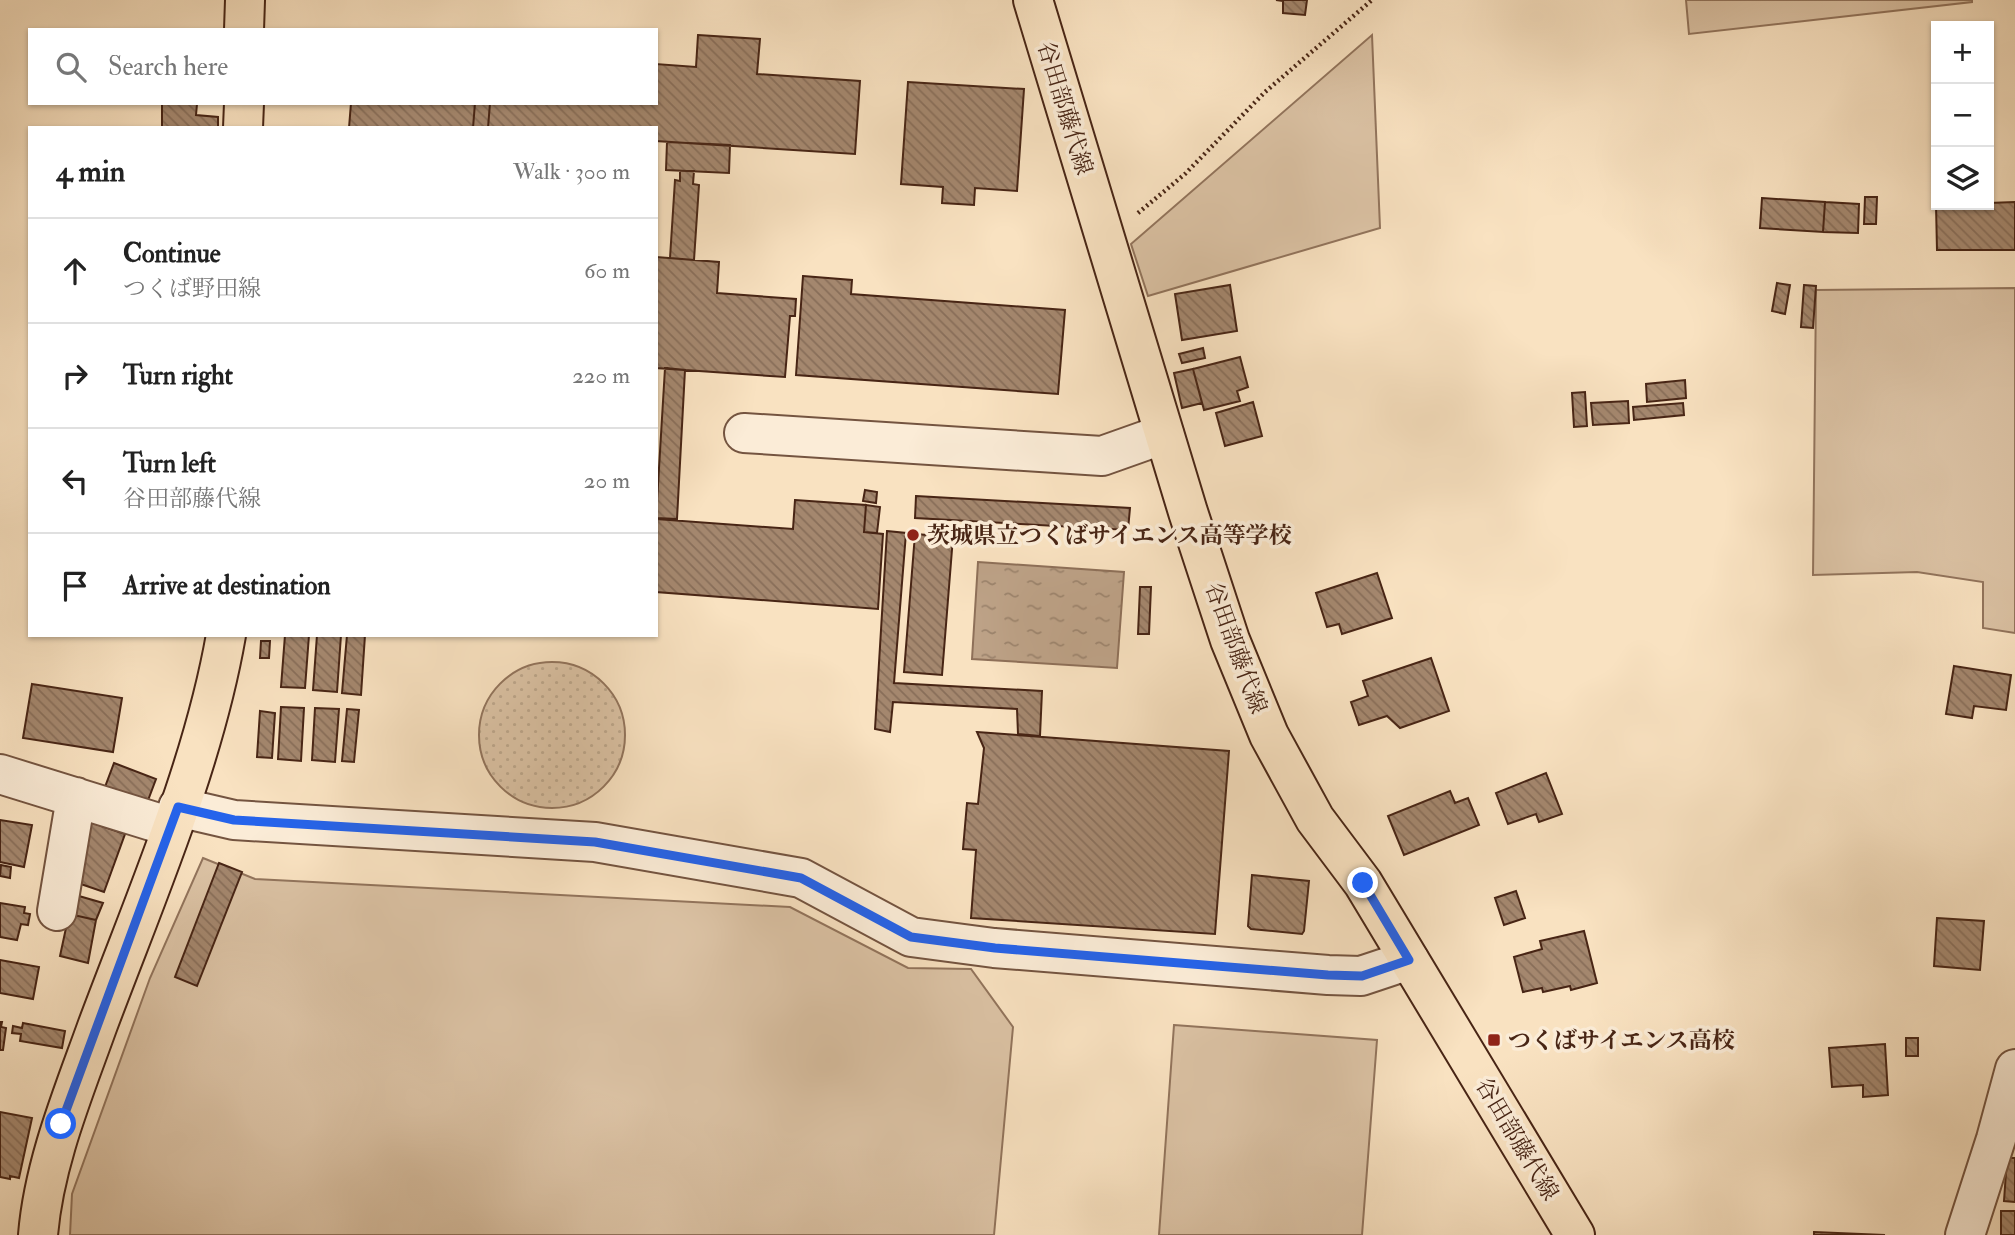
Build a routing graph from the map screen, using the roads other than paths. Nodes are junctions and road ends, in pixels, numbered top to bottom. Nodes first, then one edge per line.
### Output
1 (245, 0) edge
2 (1033, 0) edge
3 (244, 28) edge
4 (244, 105) edge
5 (243, 126) edge
6 (744, 433) dead end
7 (1164, 434) junction
8 (226, 637) edge
9 (0, 774) edge
10 (76, 797) junction
11 (175, 817) junction
12 (57, 911) dead end
13 (1409, 960) junction
14 (2015, 1069) edge
15 (38, 1235) edge
16 (1575, 1235) edge
17 (1965, 1235) edge

1 - 3 main road
2 - 7 main road, 谷田部藤代線
4 - 5 main road
6 - 7 street
7 - 13 main road, 谷田部藤代線
8 - 11 main road
9 - 10 street
10 - 11 street
10 - 12 street
11 - 13 street
11 - 15 main road
13 - 16 main road, 谷田部藤代線
14 - 17 street

